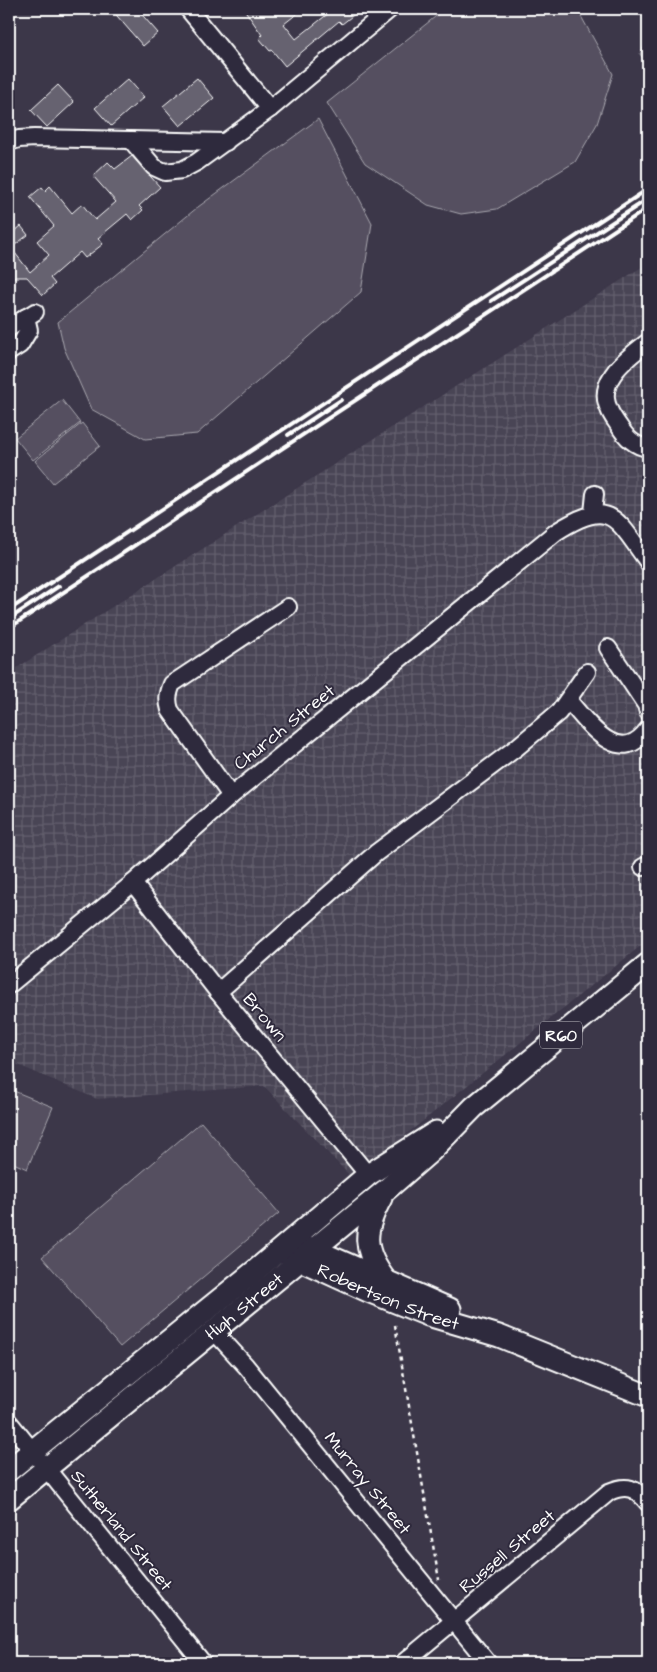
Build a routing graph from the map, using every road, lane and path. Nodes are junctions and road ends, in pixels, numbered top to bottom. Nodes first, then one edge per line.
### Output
1 (188, 9) edge
2 (390, 9) edge
3 (270, 109) junction
4 (131, 140) junction
5 (9, 142) edge
6 (226, 142) junction
7 (9, 328) edge
8 (648, 342) edge
9 (9, 352) edge
10 (648, 448) edge
11 (595, 494) dead end
12 (593, 513) junction
13 (648, 562) edge
14 (288, 606) dead end
15 (608, 648) dead end
16 (587, 672) dead end
17 (568, 700) junction
18 (648, 712) edge
19 (648, 729) edge
20 (231, 796) junction
21 (133, 883) junction
22 (648, 964) edge
23 (9, 985) edge
24 (218, 992) junction
25 (474, 1107) junction
26 (368, 1175) junction
27 (386, 1189) junction
28 (286, 1245) junction
29 (307, 1254) junction
30 (386, 1281) junction
31 (395, 1325) dead end
32 (214, 1331) junction
33 (499, 1336) junction
34 (648, 1396) edge
35 (9, 1422) edge
36 (32, 1450) junction
37 (47, 1468) junction
38 (9, 1470) edge
39 (9, 1499) edge
40 (645, 1499) edge
41 (449, 1615) junction
42 (203, 1663) edge
43 (403, 1663) edge
44 (488, 1663) edge

1 - 3 street
2 - 3 street
3 - 6 street
4 - 5 street
4 - 6 street
4 - 6 street
7 - 9 street
8 - 10 street
11 - 12 street
12 - 13 street
12 - 20 street, Church Street
14 - 20 street
15 - 18 street
16 - 17 street
17 - 19 street
17 - 24 street
20 - 21 street, Church Street
21 - 23 street, Church Street
21 - 24 street, Brown
22 - 25 main road, High Street / R60
24 - 26 street, Brown
25 - 26 main road, High Street / R60
25 - 27 main road, High Street / R60
26 - 28 main road, High Street / R60
27 - 29 main road, High Street / R60
27 - 30 main road
28 - 29 main road, Robertson Street
28 - 36 main road, High Street
29 - 30 main road, Robertson Street
29 - 32 main road, High Street
29 - 33 main road, Robertson Street
30 - 33 main road, Robertson Street
31 - 41 path
32 - 37 main road, High Street
32 - 41 street, Murray Street
33 - 34 main road, Robertson Street
35 - 36 street, Sutherland Street
36 - 37 street, Sutherland Street
36 - 38 main road, High Street
37 - 39 main road, High Street
37 - 42 street, Sutherland Street
40 - 41 street, Russell Street
41 - 43 street, Russell Street
41 - 44 street, Murray Street

